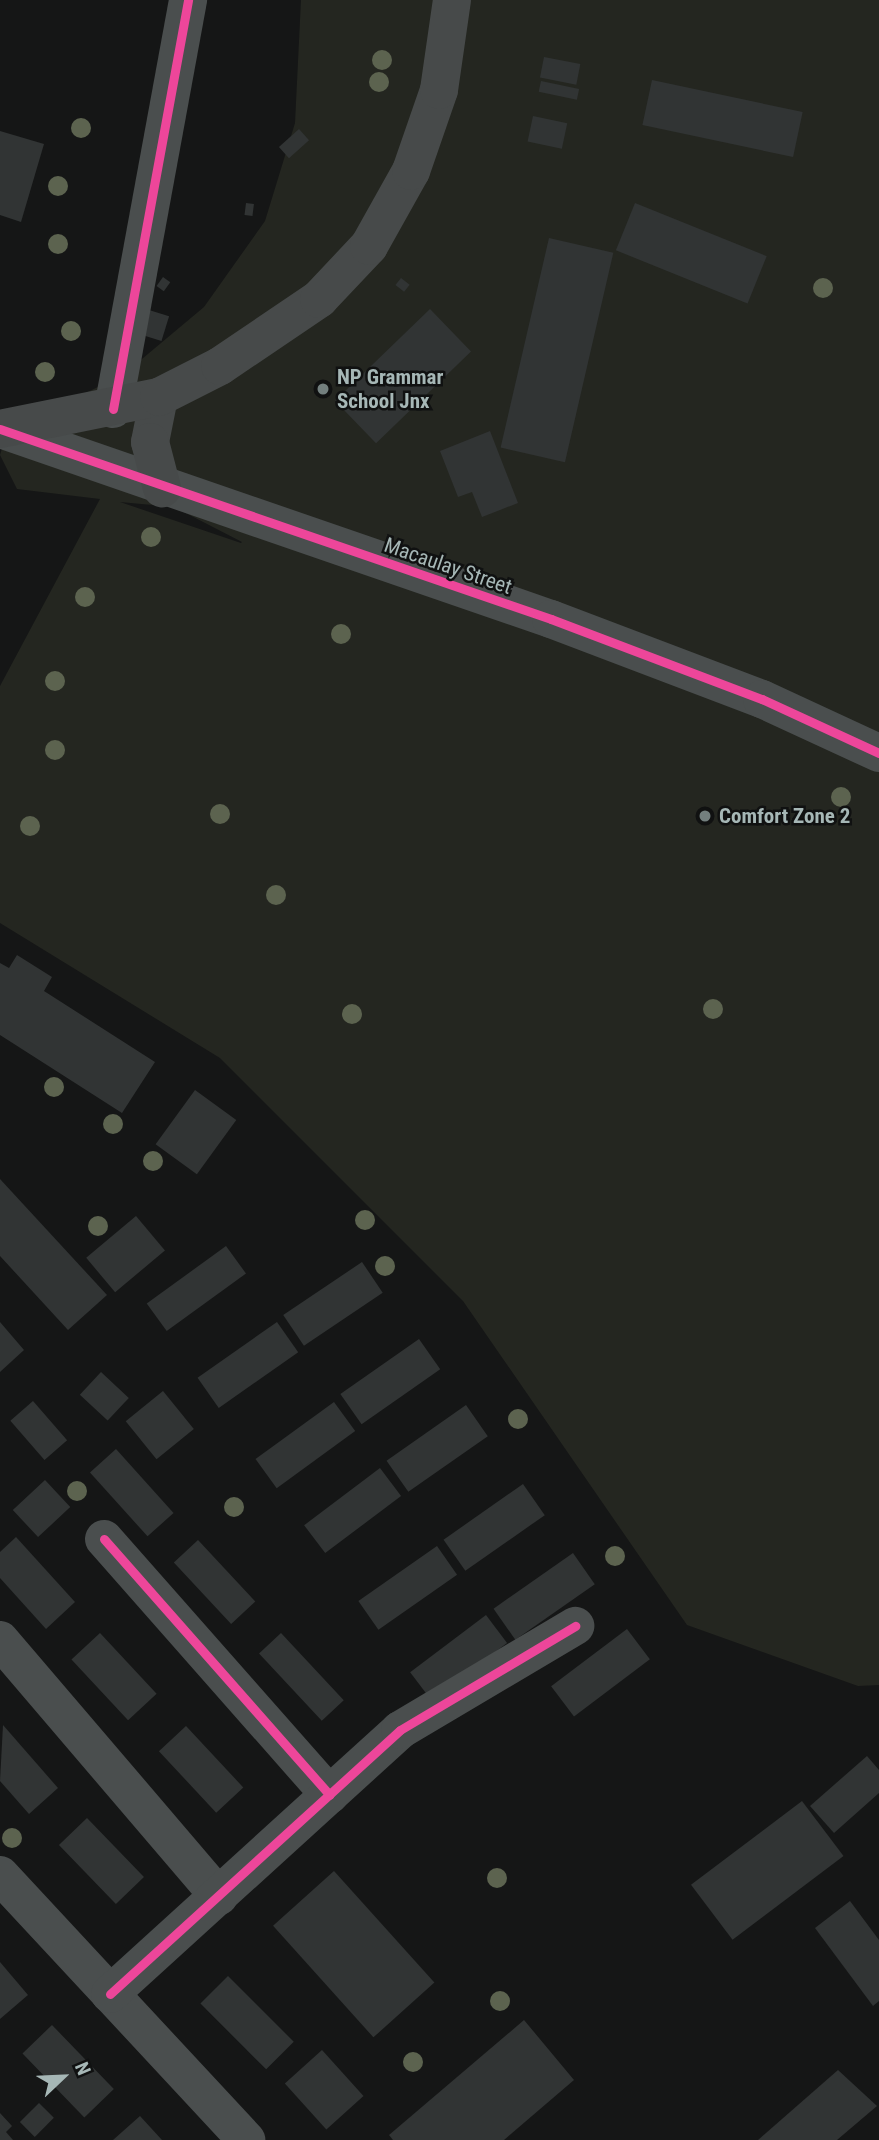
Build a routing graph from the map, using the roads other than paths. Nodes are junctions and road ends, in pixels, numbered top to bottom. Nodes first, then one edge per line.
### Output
1 (188, 0) edge
2 (452, 0) edge
3 (159, 397) junction
4 (113, 409) junction
5 (0, 429) edge
6 (162, 488) junction
7 (879, 753) edge
8 (104, 1539) dead end
9 (575, 1626) dead end
10 (0, 1640) edge
11 (330, 1795) junction
12 (0, 1875) edge
13 (219, 1896) junction
14 (110, 1994) junction
15 (246, 2140) edge

1 - 4 street
2 - 3 main road
3 - 4 main road
3 - 6 main road
4 - 5 main road
5 - 6 street, Macaulay Street
6 - 7 street, Macaulay Street
8 - 11 street
9 - 11 street
10 - 13 street
11 - 13 street
12 - 14 street
13 - 14 street
14 - 15 street

